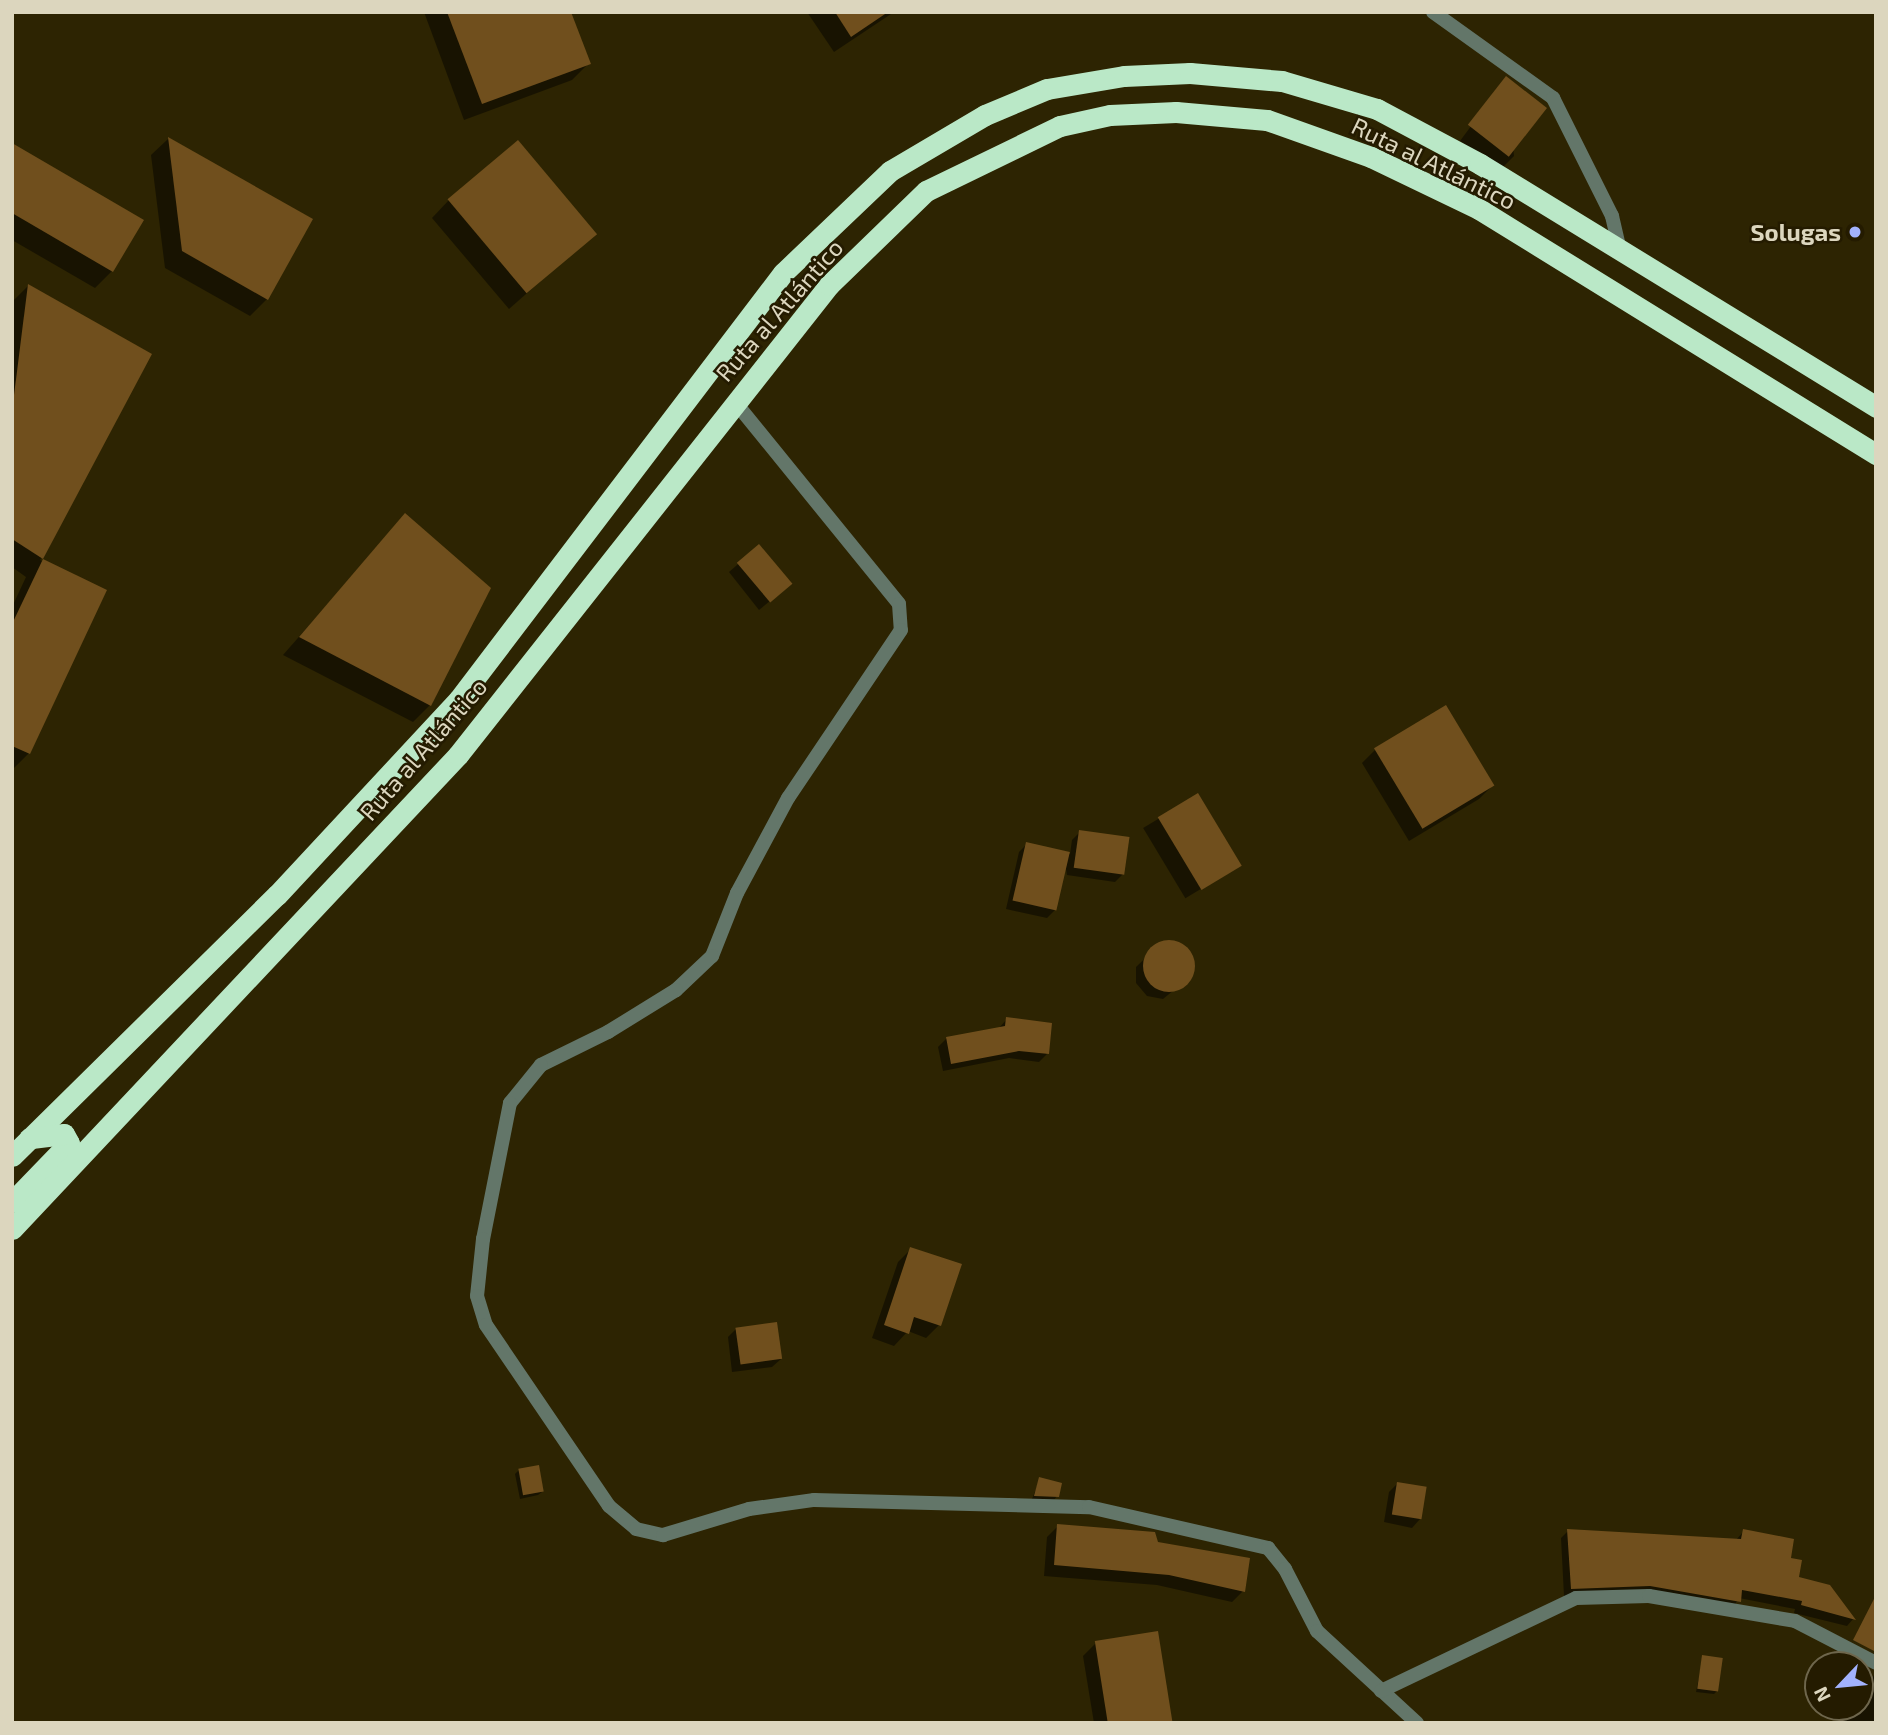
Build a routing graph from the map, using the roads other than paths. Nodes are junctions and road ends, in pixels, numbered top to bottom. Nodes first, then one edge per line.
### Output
1 (1433, 12) edge
2 (1620, 250) junction
3 (735, 402) junction
4 (1876, 407) edge
5 (1876, 454) edge
6 (29, 1138) junction
7 (12, 1156) edge
8 (12, 1202) edge
9 (12, 1229) edge
10 (1876, 1664) edge
11 (1381, 1691) junction
12 (1418, 1723) edge

1 - 2 street
2 - 4 highway, Ruta al Atlántico
2 - 6 highway, Ruta al Atlántico
3 - 5 highway, Ruta al Atlántico
3 - 9 highway, Ruta al Atlántico
3 - 11 street
6 - 7 highway, Ruta al Atlántico
6 - 8 highway
10 - 11 street
11 - 12 street

